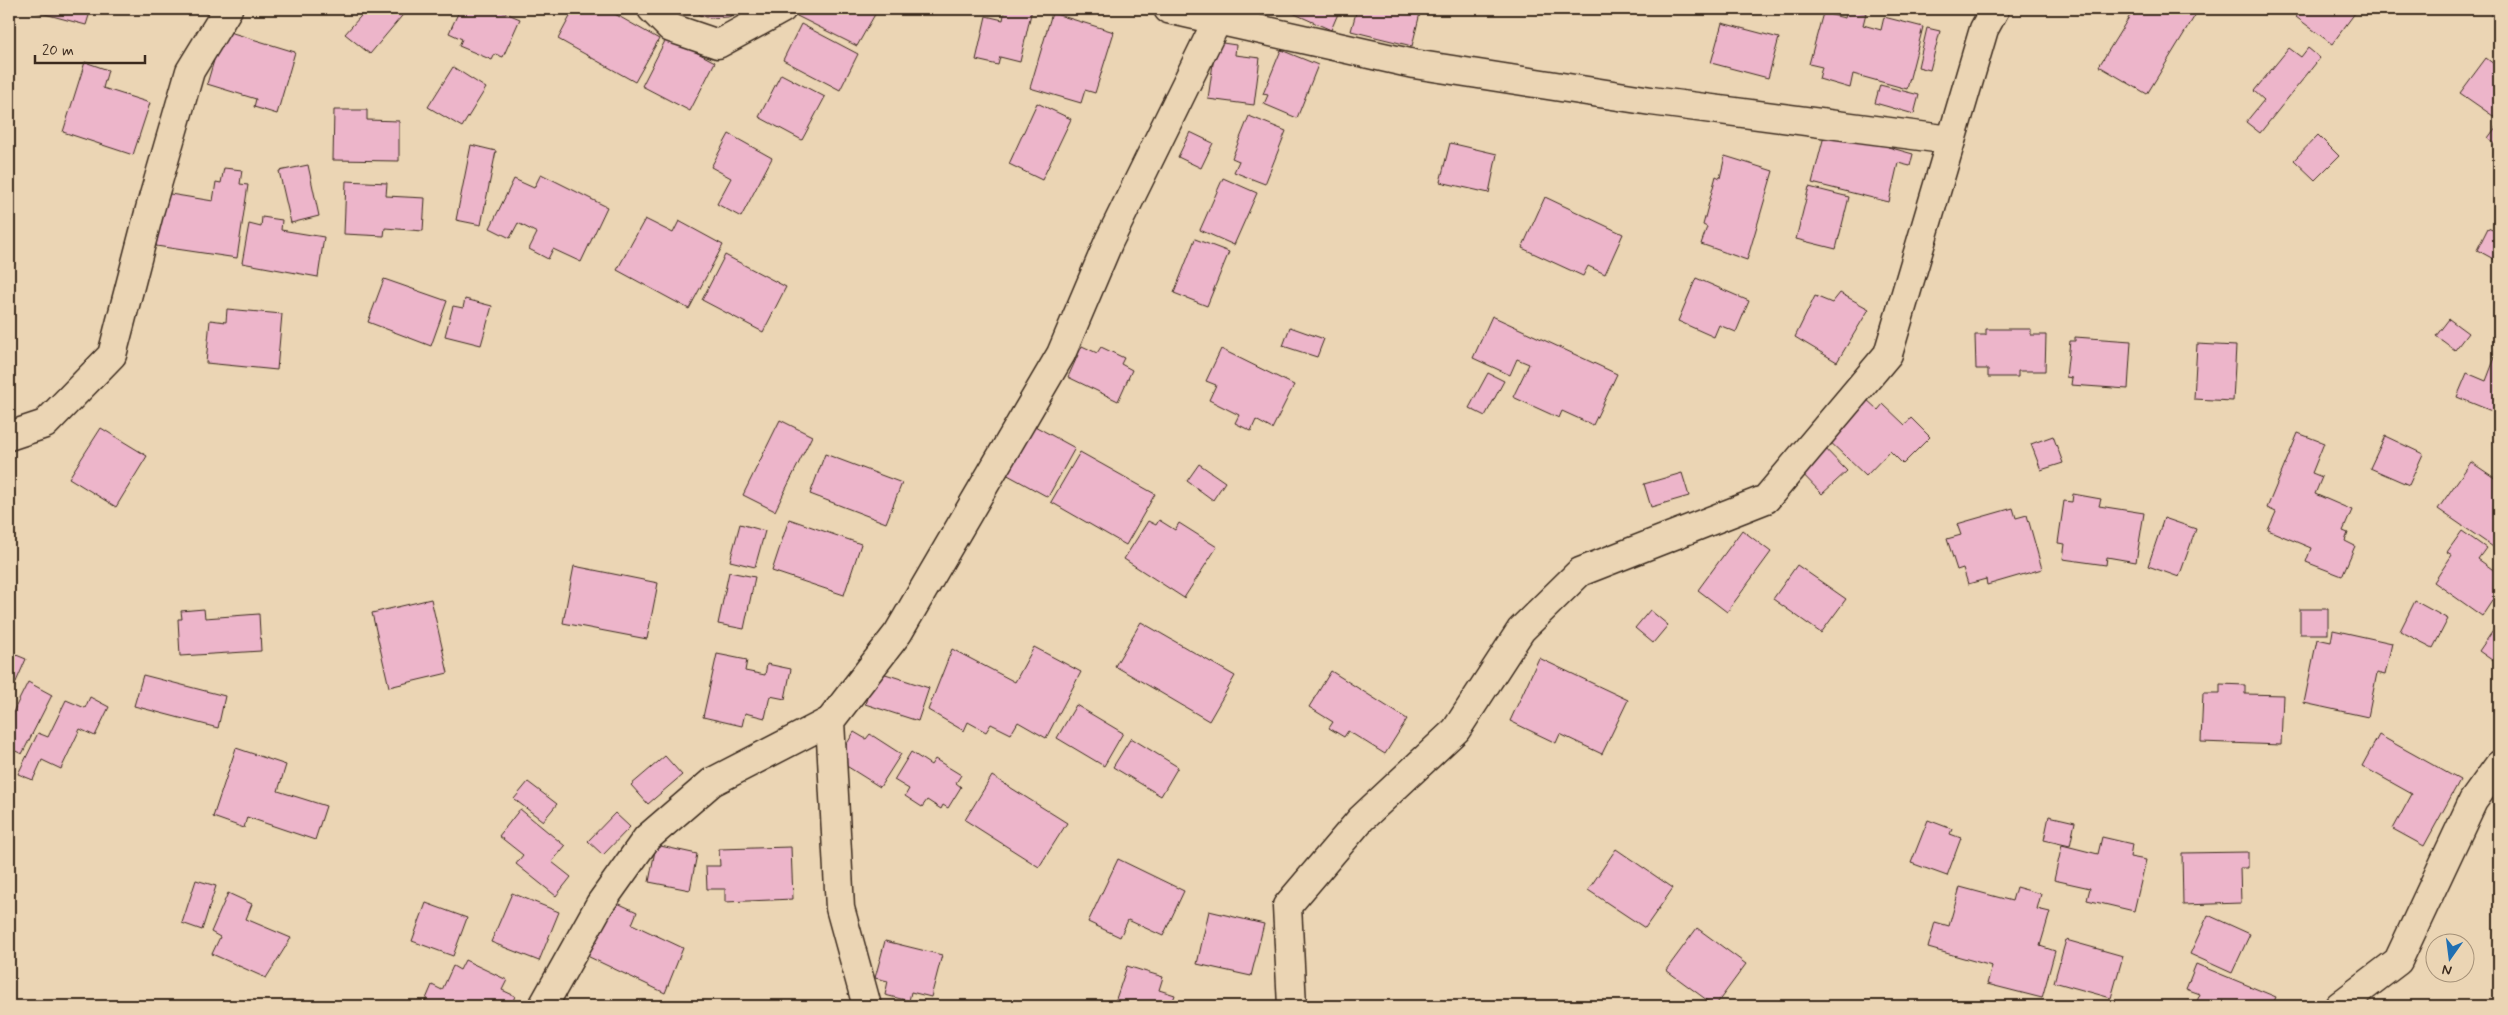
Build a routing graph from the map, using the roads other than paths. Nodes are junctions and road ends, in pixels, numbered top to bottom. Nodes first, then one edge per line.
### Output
1 (228, 9) edge
2 (652, 9) edge
3 (782, 9) edge
4 (1168, 9) edge
5 (1995, 9) edge
6 (1231, 18) edge
7 (1951, 140) junction
8 (9, 436) edge
9 (830, 721) junction
10 (2499, 765) edge
11 (543, 1006) edge
12 (867, 1006) edge
13 (1292, 1006) edge
14 (2339, 1006) edge

1 - 8 street
2 - 3 street
4 - 6 street
5 - 7 street
6 - 7 street
6 - 9 street
7 - 13 street
9 - 11 street
9 - 12 street
10 - 14 street

